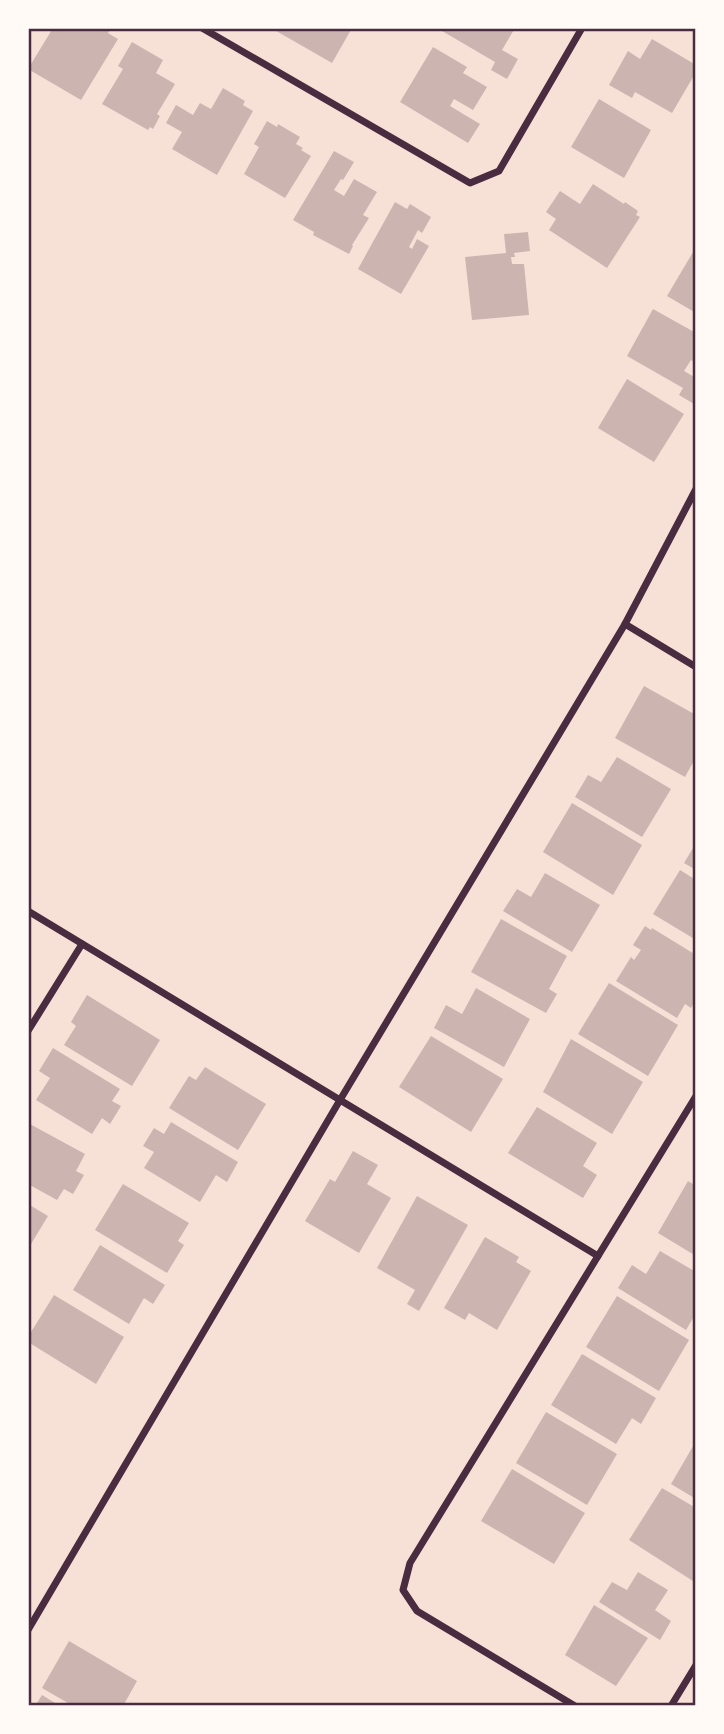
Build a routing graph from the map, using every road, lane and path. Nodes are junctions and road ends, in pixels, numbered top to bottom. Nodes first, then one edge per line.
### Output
1 (582, 28) edge
2 (207, 29) edge
3 (696, 489) edge
4 (625, 624) junction
5 (696, 667) edge
6 (28, 911) edge
7 (82, 944) junction
8 (28, 1031) edge
9 (696, 1096) edge
10 (340, 1100) junction
11 (598, 1256) junction
12 (28, 1630) edge
13 (696, 1665) edge
14 (575, 1706) edge
15 (671, 1706) edge

1 - 2 street
3 - 4 street
4 - 5 street
4 - 10 street
6 - 7 street
7 - 8 street
7 - 10 street
9 - 11 street
10 - 11 street
10 - 12 street
11 - 14 street
13 - 15 street

